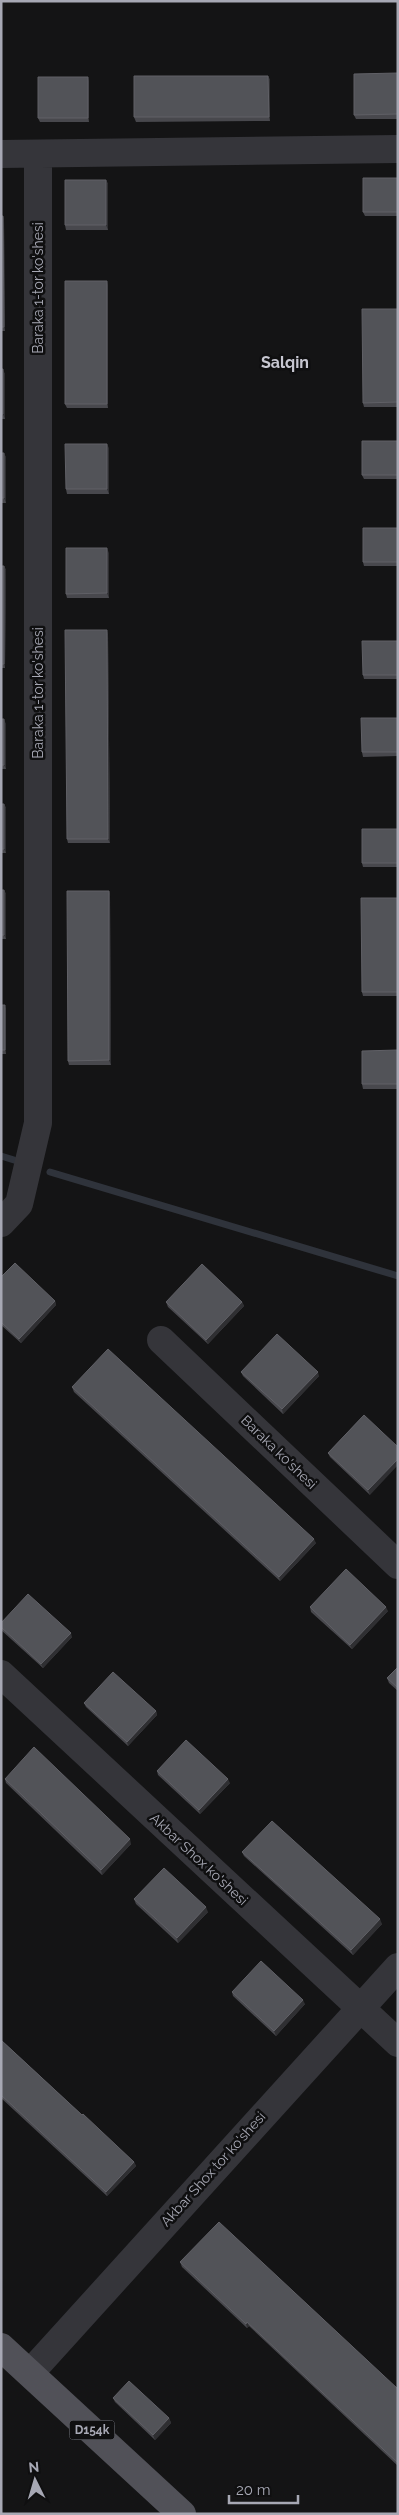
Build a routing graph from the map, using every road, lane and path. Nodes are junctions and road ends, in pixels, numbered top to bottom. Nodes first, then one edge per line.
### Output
1 (398, 149) edge
2 (1, 154) edge
3 (38, 154) junction
4 (1, 1223) edge
5 (161, 1340) dead end
6 (398, 1565) edge
7 (1, 1674) edge
8 (398, 1967) edge
9 (359, 2008) junction
10 (398, 2043) edge
11 (1, 2347) edge
12 (30, 2373) junction
13 (182, 2514) edge

1 - 3 street
2 - 3 street
3 - 4 street, Baraka 1-tor ko'shesi
5 - 6 street, Baraka ko'shesi
7 - 9 street, Akbar Shox ko'shesi
8 - 9 street, Akbar Shox tor ko'shesi
9 - 10 street, Akbar Shox ko'shesi
9 - 12 street, Akbar Shox tor ko'shesi
11 - 12 main road, D154k
12 - 13 main road, D154k

